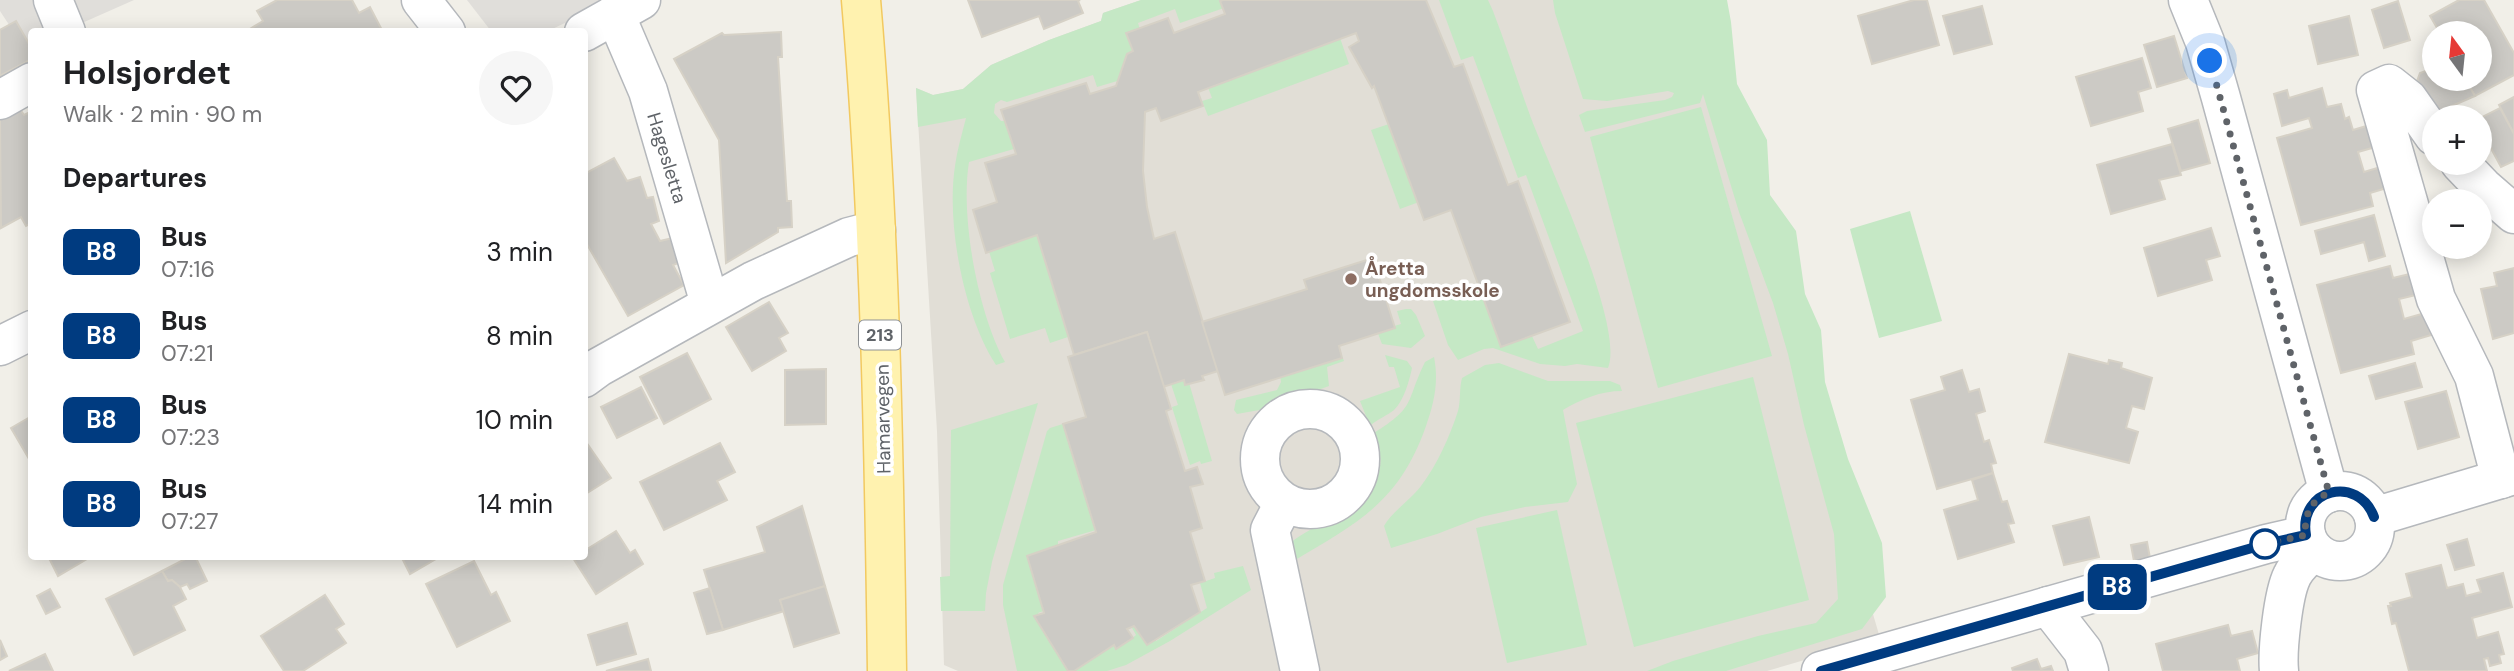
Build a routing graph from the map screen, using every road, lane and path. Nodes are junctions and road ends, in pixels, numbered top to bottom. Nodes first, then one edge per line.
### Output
1 (53, 0) edge
2 (421, 0) edge
3 (861, 0) edge
4 (2188, 0) edge
5 (613, 15) edge
6 (64, 28) edge
7 (443, 28) edge
8 (28, 84) edge
9 (0, 100) edge
10 (2422, 119) edge
11 (2472, 175) edge
12 (2514, 214) edge
13 (876, 230) junction
14 (710, 304) junction
15 (28, 332) edge
16 (0, 346) edge
17 (590, 361) edge
18 (2508, 477) edge
19 (2329, 493) junction
20 (1284, 503) dead end
21 (2374, 517) junction
22 (2310, 543) junction
23 (2103, 591) junction
24 (2048, 606) junction
25 (2086, 661) edge
26 (887, 671) edge
27 (1300, 671) edge
28 (1821, 671) edge
29 (2279, 671) edge

1 - 6 street
2 - 7 street
3 - 13 main road, Hamarvegen / 213
4 - 19 street
5 - 14 street, Hagesletta
8 - 9 street
10 - 18 street
11 - 12 street
13 - 14 street
13 - 26 main road, Hamarvegen / 213
14 - 17 street
15 - 16 street
18 - 21 street
19 - 21 street
19 - 22 street
20 - 27 street
21 - 22 street
22 - 23 street
22 - 29 street
23 - 24 street
23 - 25 street
24 - 25 street
24 - 28 street

